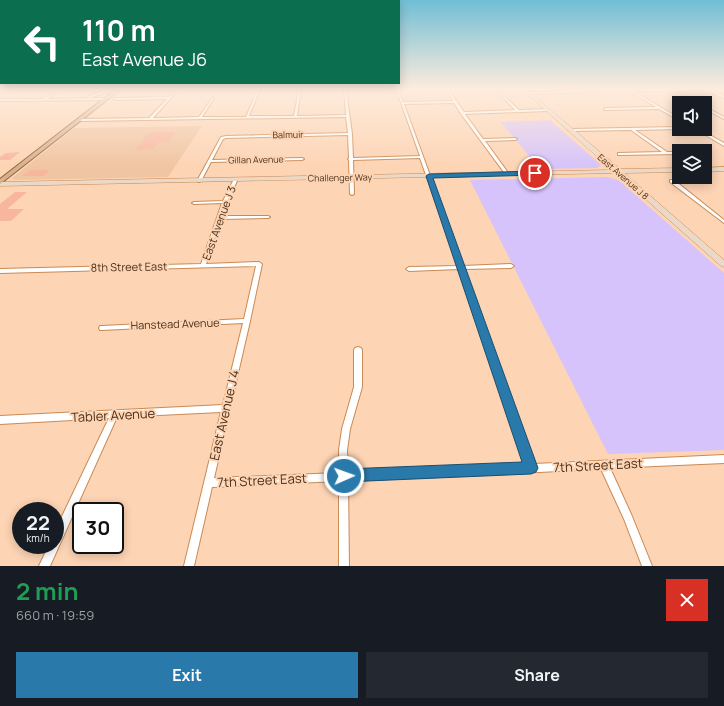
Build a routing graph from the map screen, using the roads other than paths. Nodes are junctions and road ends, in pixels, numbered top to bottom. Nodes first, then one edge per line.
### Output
1 (79, 115) edge
2 (84, 115) edge
3 (153, 115) edge
4 (202, 115) edge
5 (407, 115) edge
6 (464, 115) edge
7 (553, 115) edge
8 (295, 116) joint
9 (347, 116) joint
10 (247, 117) joint
11 (200, 118) junction
12 (150, 119) junction
13 (79, 120) junction
14 (62, 128) junction
15 (672, 128) edge
16 (632, 129) junction
17 (570, 130) junction
18 (350, 134) junction
19 (709, 136) edge
20 (56, 138) junction
21 (47, 139) junction
22 (483, 140) junction
23 (515, 140) dead end
24 (724, 145) edge
25 (666, 153) junction
26 (672, 153) edge
27 (619, 154) dead end
28 (36, 155) junction
29 (422, 157) junction
30 (302, 159) dead end
31 (350, 159) junction
32 (209, 161) junction
33 (672, 170) edge
34 (712, 170) edge
35 (723, 170) edge
36 (617, 172) junction
37 (507, 174) junction
38 (0, 175) edge
39 (429, 176) junction
40 (351, 178) junction
41 (199, 181) junction
42 (235, 181) junction
43 (0, 183) edge
44 (676, 184) edge
45 (352, 194) dead end
46 (225, 202) junction
47 (194, 203) dead end
48 (268, 217) dead end
49 (220, 218) junction
50 (724, 222) edge
51 (720, 258) edge
52 (259, 264) joint
53 (724, 264) edge
54 (203, 265) junction
55 (511, 266) dead end
56 (461, 268) junction
57 (409, 269) dead end
58 (0, 270) edge
59 (247, 321) junction
60 (102, 328) dead end
61 (358, 350) dead end
62 (225, 408) junction
63 (114, 415) junction
64 (0, 420) edge
65 (724, 459) edge
66 (603, 464) junction
67 (531, 468) junction
68 (344, 476) junction
69 (208, 483) junction
70 (64, 523) edge
71 (50, 554) edge
72 (44, 566) edge
73 (189, 566) edge
74 (344, 566) edge
75 (647, 566) edge

1 - 14 main road
2 - 13 main road
3 - 12 street
4 - 11 street
5 - 29 street
6 - 22 street
7 - 17 main road, East Avenue J 8
8 - 9 street
8 - 10 street
9 - 18 street
10 - 11 street
11 - 12 street
12 - 13 street
13 - 20 main road
14 - 20 main road
14 - 21 main road
15 - 16 street
16 - 17 street
16 - 25 street
17 - 36 main road, East Avenue J 8
18 - 31 street
18 - 32 street, Balmuir
19 - 24 street
20 - 28 main road
21 - 28 main road
21 - 38 main road
22 - 23 street
22 - 37 street
25 - 26 street
25 - 27 street
28 - 43 main road
29 - 31 street
29 - 39 street
30 - 32 street, Gillan Avenue
31 - 40 street
32 - 41 street
33 - 36 main road, Challenger Way
34 - 35 main road
36 - 37 main road, Challenger Way
36 - 51 main road, East Avenue J 8
37 - 39 main road, Challenger Way
39 - 40 main road, Challenger Way
39 - 56 street
40 - 42 main road, Challenger Way
40 - 45 street
41 - 42 main road, Challenger Way
41 - 43 main road, Challenger Way
42 - 46 street, East Avenue J 3
44 - 50 street
46 - 47 street
46 - 49 street, East Avenue J 3
48 - 49 street
49 - 54 street, East Avenue J 3
51 - 53 main road, East Avenue J 8
52 - 54 street, 8th Street East
52 - 59 street, East Avenue J 4
54 - 58 street, 8th Street East
55 - 56 street
56 - 57 street
56 - 67 street
59 - 60 street, Hanstead Avenue
59 - 62 street, East Avenue J 4
61 - 68 street
62 - 63 street, Tabler Avenue
62 - 69 street, East Avenue J 4
63 - 64 street, Tabler Avenue
63 - 70 street
65 - 66 street, 7th Street East
66 - 67 street, 7th Street East
66 - 75 street
67 - 68 street, 7th Street East
68 - 69 street, 7th Street East
68 - 74 street
69 - 73 street, East Avenue J 4
71 - 72 street

